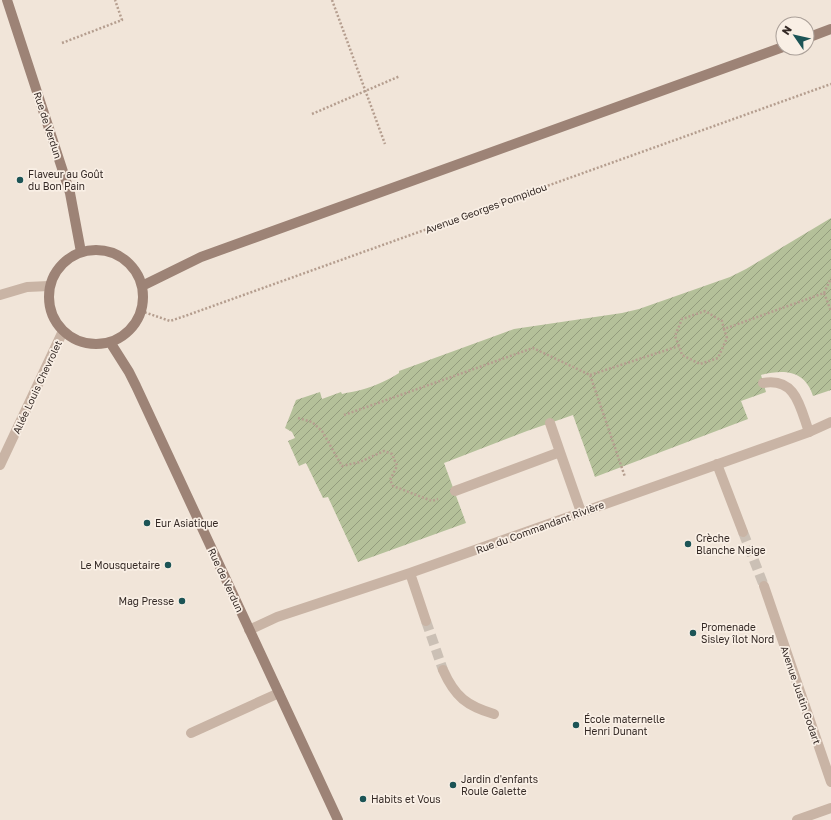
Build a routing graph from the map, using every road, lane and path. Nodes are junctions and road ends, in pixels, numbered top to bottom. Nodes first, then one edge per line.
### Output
1 (7, 0) edge
2 (115, 0) edge
3 (332, 0) edge
4 (831, 29) edge
5 (815, 35) edge
6 (62, 43) dead end
7 (775, 49) edge
8 (400, 76) dead end
9 (831, 84) edge
10 (365, 91) junction
11 (312, 114) dead end
12 (385, 144) dead end
13 (81, 252) junction
14 (831, 278) edge
15 (49, 286) junction
16 (142, 286) junction
17 (824, 293) junction
18 (0, 294) edge
19 (141, 311) junction
20 (831, 311) edge
21 (724, 330) junction
22 (63, 331) junction
23 (110, 342) junction
24 (679, 346) junction
25 (590, 375) junction
26 (763, 384) dead end
27 (344, 415) dead end
28 (298, 418) dead end
29 (550, 422) dead end
30 (831, 422) edge
31 (809, 432) junction
32 (560, 452) junction
33 (717, 464) junction
34 (0, 465) edge
35 (622, 467) dead end
36 (455, 491) joint
37 (581, 512) junction
38 (743, 532) tunnel mouth
39 (410, 573) junction
40 (764, 586) tunnel mouth
41 (426, 621) tunnel mouth
42 (249, 630) junction
43 (443, 670) tunnel mouth
44 (279, 693) junction
45 (494, 714) dead end
46 (191, 733) dead end
47 (831, 782) edge
48 (831, 808) edge
49 (338, 820) edge
50 (797, 820) edge

1 - 13 street, Rue de Verdun
2 - 6 path
3 - 10 path
4 - 5 street
7 - 16 street
8 - 10 path
9 - 19 path, Avenue Georges Pompidou
10 - 11 path
10 - 12 path
13 - 15 street
13 - 16 street
14 - 17 path
15 - 18 street
15 - 22 street
16 - 19 street
17 - 20 path
17 - 21 path
19 - 23 street
21 - 24 path
21 - 24 path
22 - 23 street
22 - 34 street, Allée Louis Chevrolet
23 - 42 street, Rue de Verdun
24 - 25 path
25 - 27 path
25 - 35 path
26 - 31 street
28 - 36 path
29 - 32 street
30 - 31 street, Rue du Commandant Rivière
31 - 33 street, Rue du Commandant Rivière
32 - 36 street
32 - 37 street
33 - 37 street, Rue du Commandant Rivière
33 - 38 street
37 - 39 street, Rue du Commandant Rivière
39 - 41 street
39 - 42 street, Rue du Commandant Rivière
40 - 47 street, Avenue Justin Godart
42 - 44 street, Rue de Verdun
43 - 45 street
44 - 46 street
44 - 49 street, Rue de Verdun
48 - 50 street

